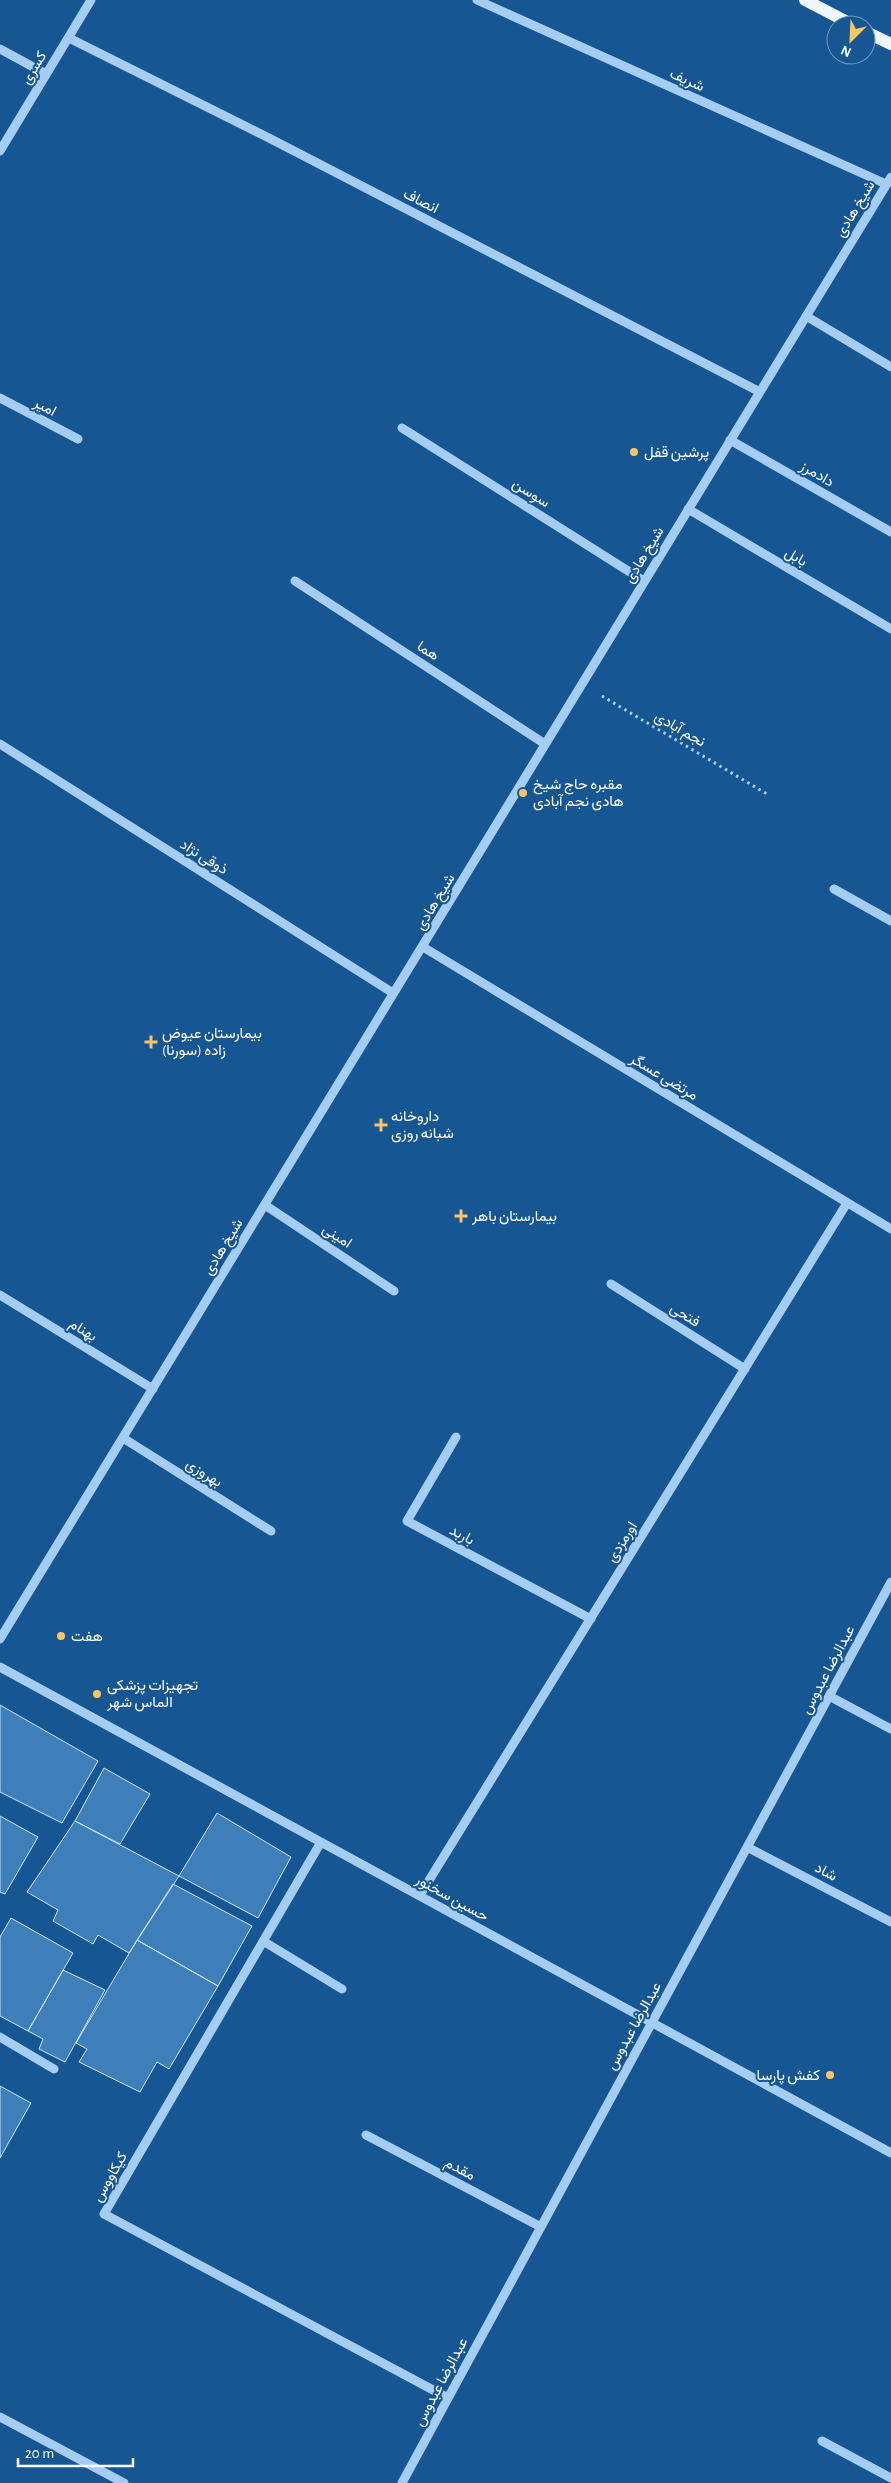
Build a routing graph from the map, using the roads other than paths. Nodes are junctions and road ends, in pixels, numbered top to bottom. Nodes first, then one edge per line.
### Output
1 (92, 0) edge
2 (477, 0) edge
3 (805, 0) edge
4 (834, 15) edge
5 (876, 37) edge
6 (69, 38) junction
7 (891, 44) edge
8 (0, 49) edge
9 (46, 74) junction
10 (0, 150) edge
11 (889, 180) edge
12 (806, 316) junction
13 (891, 367) edge
14 (760, 392) junction
15 (0, 398) edge
16 (402, 428) dead end
17 (78, 439) dead end
18 (730, 440) junction
19 (688, 510) junction
20 (891, 532) edge
21 (295, 581) dead end
22 (644, 581) junction
23 (891, 629) edge
24 (0, 744) edge
25 (545, 744) junction
26 (834, 889) dead end
27 (891, 921) edge
28 (423, 947) junction
29 (394, 993) junction
30 (847, 1203) junction
31 (264, 1205) junction
32 (891, 1229) edge
33 (611, 1284) dead end
34 (394, 1290) dead end
35 (0, 1295) edge
36 (745, 1369) junction
37 (152, 1389) junction
38 (456, 1437) dead end
39 (123, 1438) junction
40 (271, 1531) dead end
41 (891, 1582) edge
42 (591, 1619) junction
43 (0, 1639) edge
44 (0, 1667) edge
45 (829, 1696) junction
46 (891, 1729) edge
47 (321, 1842) junction
48 (747, 1847) junction
49 (420, 1896) junction
50 (891, 1922) edge
51 (263, 1941) junction
52 (342, 1989) dead end
53 (652, 2022) junction
54 (0, 2037) edge
55 (54, 2069) dead end
56 (366, 2135) dead end
57 (891, 2153) edge
58 (541, 2227) junction
59 (448, 2398) junction
60 (0, 2417) edge
61 (822, 2441) dead end
62 (891, 2478) edge
63 (124, 2483) edge
64 (402, 2483) edge

1 - 6 street, کسری
2 - 11 street, شریف
3 - 4 main road
5 - 7 main road
6 - 9 street, کسری
6 - 14 street, انصاف
8 - 9 street
9 - 10 street, کسری
11 - 12 street, شیخ هادی
12 - 13 street
12 - 14 street, شیخ هادی
14 - 18 street, شیخ هادی
15 - 17 street, امیر
16 - 22 street, سوسن
18 - 19 street, شیخ هادی
18 - 20 street, دادمرز
19 - 22 street, شیخ هادی
19 - 23 street, بابل
21 - 25 street, هما
22 - 25 street, شیخ هادی
24 - 29 street, ذوقی نژاد
25 - 28 street, شیخ هادی
26 - 27 street
28 - 29 street, شیخ هادی
28 - 30 street, مرتضی عسگر
29 - 31 street, شیخ هادی
30 - 32 street, مرتضی عسگر
30 - 36 street, اورمزدی
31 - 34 street, امینی
31 - 37 street, شیخ هادی
33 - 36 street, فتحی
35 - 37 street, بهنام
36 - 42 street, اورمزدی
37 - 39 street, شیخ هادی
38 - 42 street, باربد
39 - 40 street, بهروزی
39 - 43 street, شیخ هادی
41 - 45 street, عبدالرضا عبدوس
42 - 49 street, اورمزدی
44 - 47 street, حسین سخنور
45 - 46 street
45 - 48 street, عبدالرضا عبدوس
47 - 49 street, حسین سخنور
47 - 51 street, کیکاووس
48 - 50 street, شاد
48 - 53 street, عبدالرضا عبدوس
49 - 53 street, حسین سخنور
51 - 52 street
51 - 59 street, کیکاووس
53 - 57 street, حسین سخنور
53 - 58 street, عبدالرضا عبدوس
54 - 55 street
56 - 58 street, مقدم
58 - 59 street, عبدالرضا عبدوس
59 - 64 street, عبدالرضا عبدوس
60 - 63 street
61 - 62 street

